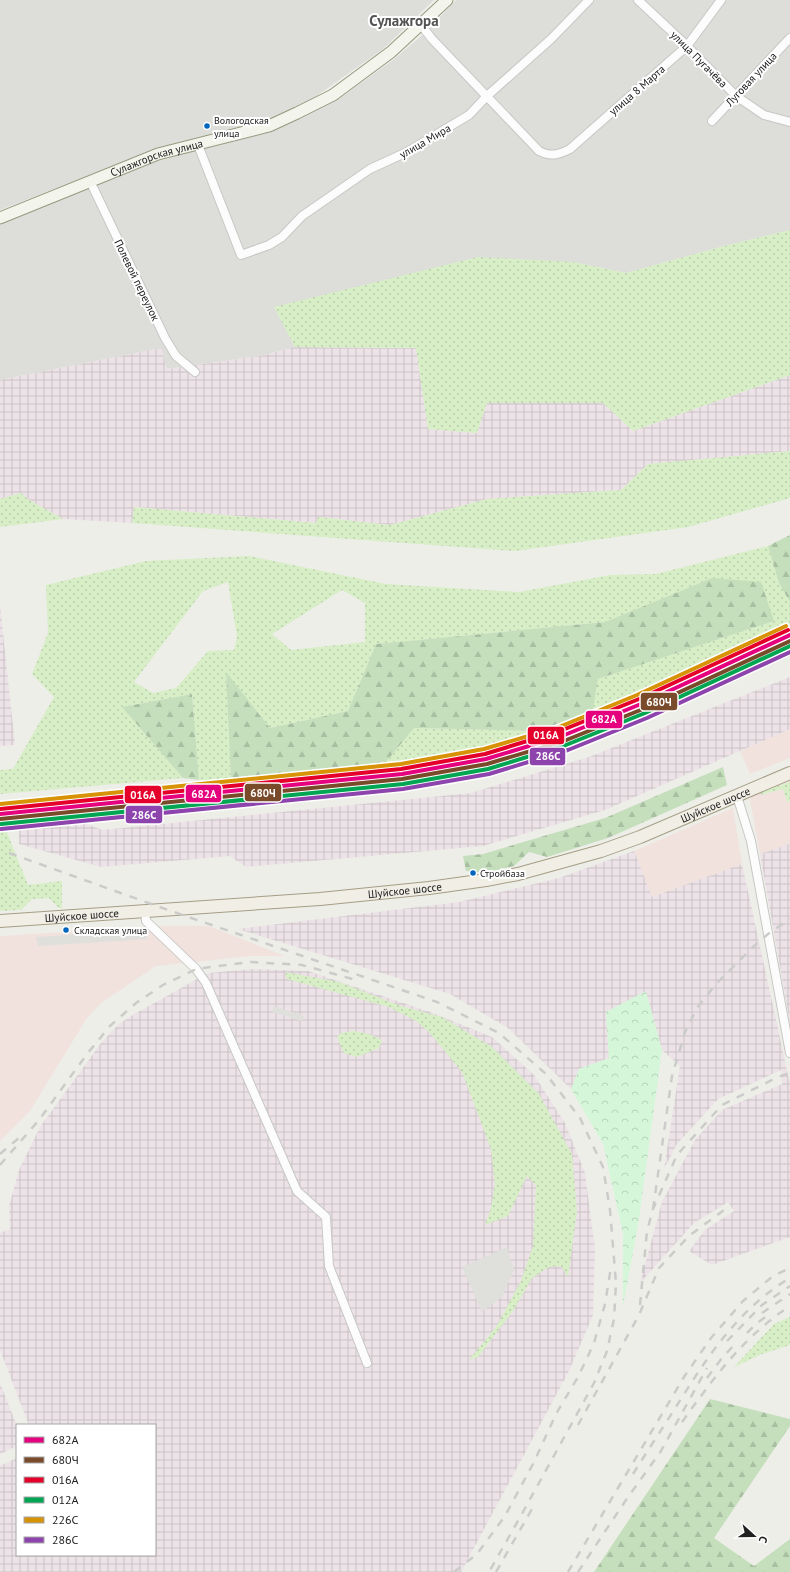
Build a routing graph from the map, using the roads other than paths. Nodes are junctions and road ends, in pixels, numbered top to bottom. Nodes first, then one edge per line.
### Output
1 (447, 0) edge
2 (589, 0) edge
3 (638, 0) edge
4 (721, 0) edge
5 (420, 25) junction
6 (790, 38) edge
7 (687, 46) junction
8 (487, 96) junction
9 (736, 96) junction
10 (712, 121) dead end
11 (790, 122) edge
12 (198, 145) junction
13 (90, 181) junction
14 (0, 218) edge
15 (195, 372) dead end
16 (790, 773) edge
17 (737, 796) junction
18 (145, 911) junction
19 (0, 921) edge
20 (790, 1053) edge
21 (367, 1363) dead end

1 - 5 main road, Сулажгорская улица
2 - 8 street, улица Мира
3 - 7 street, улица Пугачёва
4 - 7 street, улица 8 Марта
5 - 8 street
5 - 12 main road, Сулажгорская улица
6 - 9 street, Луговая улица
7 - 8 street, улица 8 Марта
7 - 9 street, улица Пугачёва
8 - 12 street, улица Мира
9 - 10 street, Луговая улица
9 - 11 street, улица Пугачёва
12 - 13 main road, Сулажгорская улица
13 - 14 main road, Сулажгорская улица
13 - 15 street, Полевой переулок
16 - 17 main road, Шуйское шоссе
17 - 18 main road, Шуйское шоссе
17 - 20 street
18 - 19 main road, Шуйское шоссе
18 - 21 street

